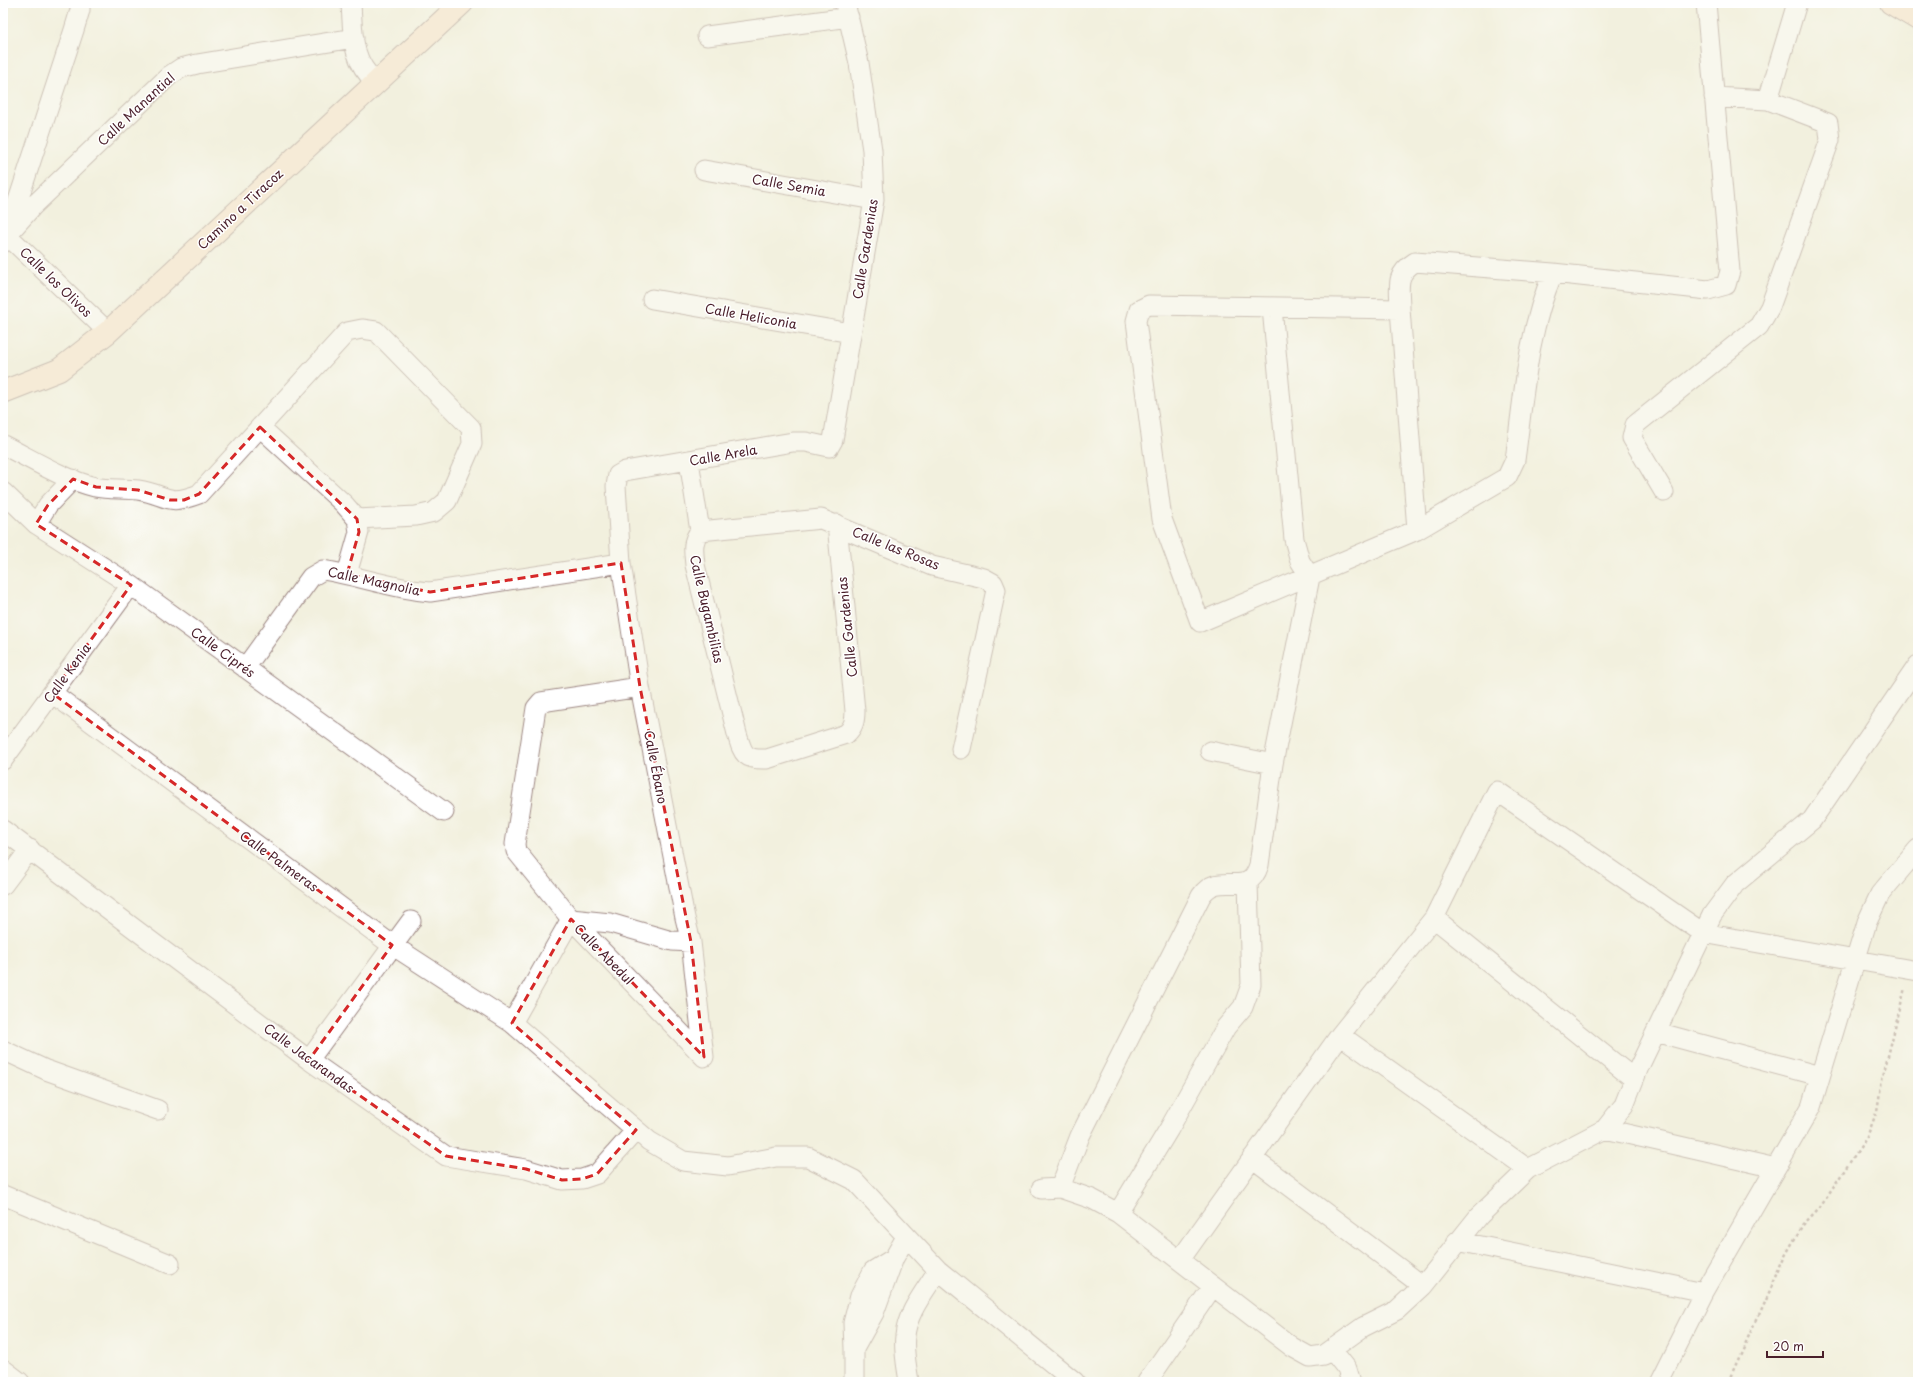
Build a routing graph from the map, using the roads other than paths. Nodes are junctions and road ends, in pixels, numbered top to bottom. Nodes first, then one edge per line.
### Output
1 (80, 3) edge
2 (351, 3) edge
3 (462, 3) edge
4 (1706, 3) edge
5 (1797, 3) edge
6 (1891, 3) edge
7 (847, 10) edge
8 (1918, 19) edge
9 (707, 36) dead end
10 (354, 38) junction
11 (376, 82) junction
12 (1714, 97) junction
13 (1768, 100) junction
14 (704, 170) dead end
15 (874, 200) junction
16 (4, 237) edge
17 (1553, 273) junction
18 (652, 299) dead end
19 (1272, 308) junction
20 (1400, 309) junction
21 (108, 332) junction
22 (850, 333) junction
23 (3, 392) edge
24 (260, 427) junction
25 (3, 445) edge
26 (830, 447) joint
27 (689, 461) junction
28 (618, 476) joint
29 (73, 479) junction
30 (3, 492) edge
31 (1664, 492) dead end
32 (357, 519) junction
33 (36, 524) junction
34 (837, 524) junction
35 (1417, 530) junction
36 (700, 531) junction
37 (621, 563) junction
38 (347, 574) junction
39 (1310, 576) junction
40 (131, 585) junction
41 (1918, 665) edge
42 (245, 668) junction
43 (640, 687) junction
44 (52, 693) junction
45 (962, 749) dead end
46 (1210, 751) dead end
47 (747, 756) joint
48 (3, 760) edge
49 (1273, 764) junction
50 (444, 812) dead end
51 (3, 830) edge
52 (30, 849) junction
53 (1918, 849) edge
54 (1248, 882) junction
55 (3, 885) edge
56 (1434, 918) junction
57 (571, 919) junction
58 (411, 921) dead end
59 (1703, 933) junction
60 (691, 942) junction
61 (392, 945) junction
62 (1856, 959) junction
63 (1914, 970) edge
64 (512, 1023) junction
65 (1656, 1032) junction
66 (1340, 1035) junction
67 (3, 1050) edge
68 (704, 1057) joint
69 (309, 1060) junction
70 (1820, 1076) junction
71 (1634, 1079) junction
72 (158, 1110) dead end
73 (1605, 1129) junction
74 (636, 1130) junction
75 (1252, 1158) junction
76 (1776, 1168) junction
77 (1528, 1169) junction
78 (1060, 1188) junction
79 (1041, 1189) dead end
80 (3, 1196) edge
81 (1118, 1213) junction
82 (906, 1237) junction
83 (1457, 1241) junction
84 (1180, 1260) junction
85 (170, 1264) dead end
86 (938, 1270) junction
87 (1213, 1286) junction
88 (1423, 1286) junction
89 (1704, 1292) junction
90 (1332, 1350) junction
91 (3, 1368) edge
92 (20, 1382) edge
93 (854, 1382) edge
94 (909, 1382) edge
95 (1075, 1382) edge
96 (1147, 1382) edge
97 (1351, 1382) edge
98 (1659, 1382) edge

1 - 16 street
2 - 10 street
3 - 11 street, Camino a Tiracoz
4 - 12 street
5 - 13 street
6 - 8 street
7 - 9 street
7 - 15 street, Calle Gardenias
10 - 11 street
10 - 16 street, Calle Manantial
11 - 21 street, Camino a Tiracoz
12 - 13 street
12 - 17 street
13 - 31 street
14 - 15 street, Calle Semia
15 - 22 street, Calle Gardenias
16 - 21 street, Calle los Olivos
17 - 20 street
17 - 35 street
18 - 22 street, Calle Heliconia
19 - 20 street
19 - 39 street
19 - 39 street
20 - 35 street
21 - 23 street, Camino a Tiracoz
22 - 26 street, Calle Gardenias
24 - 29 street
24 - 32 street
24 - 32 street
25 - 29 street
26 - 27 street, Calle Arela
27 - 28 street, Calle Arela
27 - 36 street, Calle Bugambilias
28 - 37 street, Calle Ébano
29 - 33 street
30 - 33 street, Calle Ciprés
32 - 38 street
33 - 40 street, Calle Ciprés
34 - 36 street, Calle las Rosas
34 - 45 street, Calle las Rosas
34 - 47 street, Calle Gardenias
35 - 39 street
36 - 47 street, Calle Bugambilias
37 - 38 street, Calle Magnolia
37 - 43 street, Calle Ébano
38 - 42 street, Calle Magnolia
39 - 49 street
40 - 42 street, Calle Ciprés
40 - 44 street, Calle Kenia
41 - 59 street
42 - 50 street, Calle Ciprés
43 - 57 street
43 - 60 street, Calle Ébano
44 - 48 street, Calle Kenia
44 - 61 street, Calle Palmeras
46 - 49 street
49 - 54 street
51 - 52 street, Calle Jacarandas
52 - 55 street
52 - 69 street, Calle Jacarandas
53 - 62 street
54 - 78 street
54 - 81 street
56 - 59 street
56 - 66 street
56 - 71 street
57 - 60 street
57 - 64 street, Calle Abedul
57 - 68 street, Calle Abedul
58 - 61 street
59 - 62 street
59 - 65 street
60 - 68 street, Calle Ébano
61 - 64 street, Calle Palmeras
61 - 69 street
62 - 63 street
62 - 70 street
64 - 74 street, Calle Palmeras
65 - 70 street
65 - 71 street
66 - 75 street
66 - 77 street
67 - 72 street
69 - 74 street, Calle Jacarandas
70 - 76 street
71 - 73 street
73 - 76 street
73 - 77 street
74 - 82 street, Calle Palmeras
75 - 84 street
75 - 88 street
76 - 89 street
77 - 83 street
78 - 79 street
78 - 81 street
80 - 85 street
81 - 84 street
82 - 86 street, Calle Palmeras
82 - 93 street
83 - 88 street
83 - 89 street
84 - 87 street
86 - 94 street
86 - 95 street, Calle Palmeras
87 - 90 street
87 - 96 street
88 - 90 street
89 - 98 street
90 - 97 street
91 - 92 street

